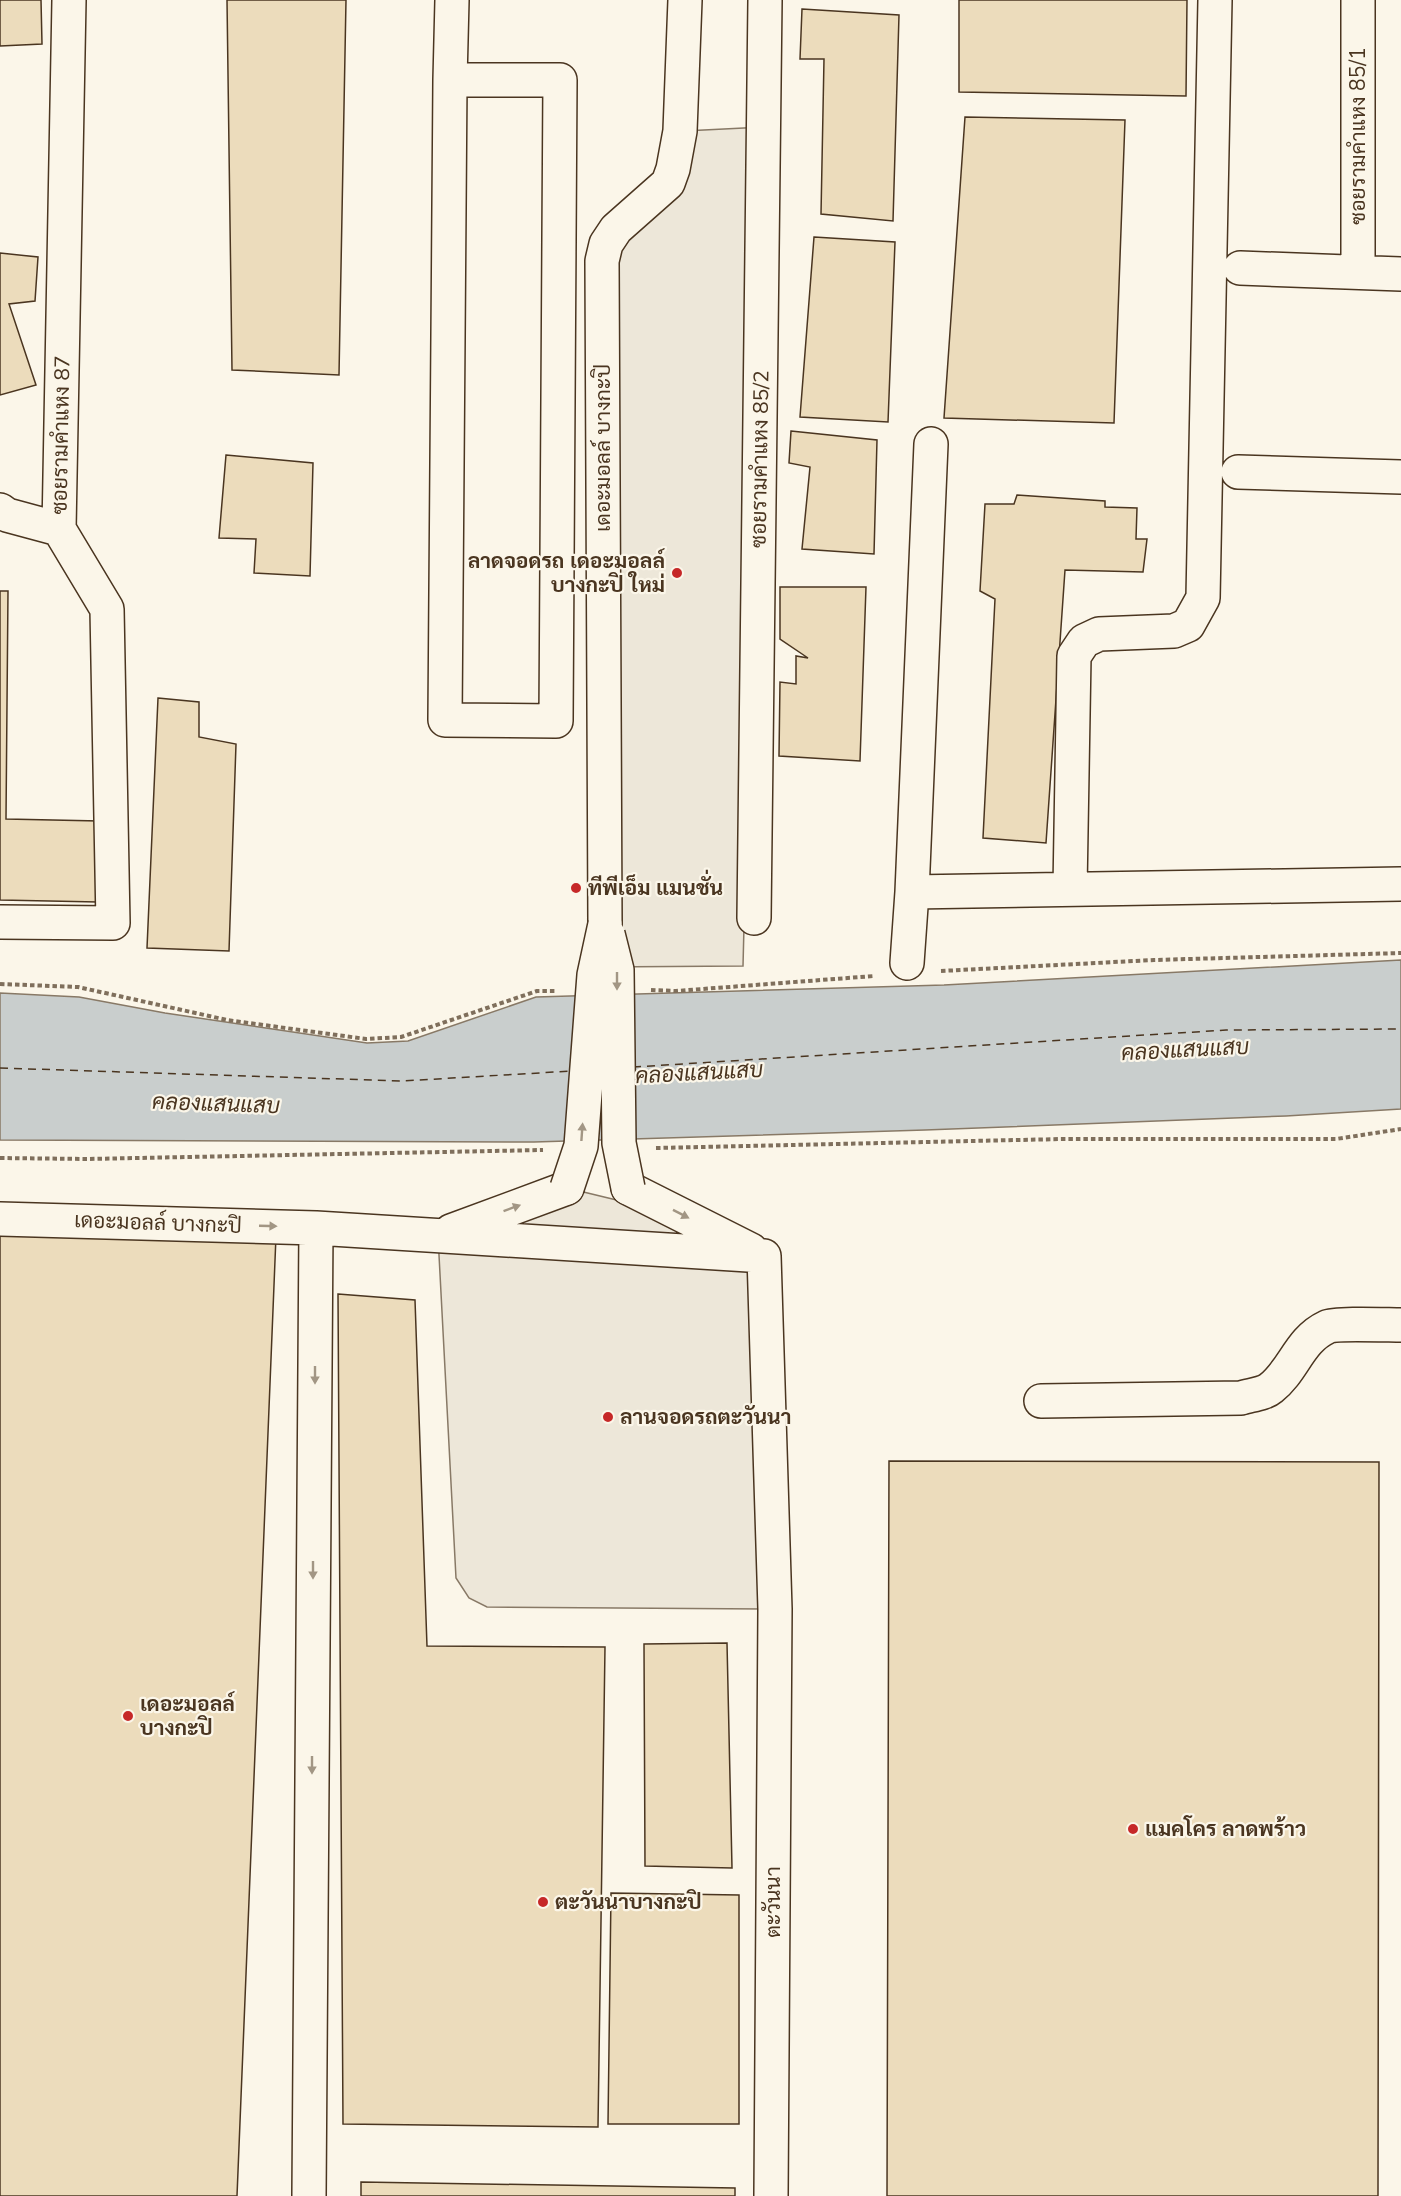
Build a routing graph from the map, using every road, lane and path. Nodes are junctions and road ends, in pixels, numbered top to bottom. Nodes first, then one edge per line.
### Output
1 (69, 0) edge
2 (452, 0) edge
3 (685, 0) edge
4 (765, 0) edge
5 (1215, 0) edge
6 (1358, 0) edge
7 (450, 80) junction
8 (1240, 268) dead end
9 (1358, 272) junction
10 (1401, 274) edge
11 (931, 444) dead end
12 (1238, 472) dead end
13 (1401, 477) edge
14 (0, 510) edge
15 (59, 529) junction
16 (1401, 884) edge
17 (1070, 889) junction
18 (912, 892) junction
19 (754, 918) dead end
20 (0, 922) edge
21 (605, 924) junction
22 (1401, 953) edge
23 (894, 969) joint
24 (940, 971) dead end
25 (0, 984) edge
26 (561, 990) dead end
27 (644, 990) dead end
28 (1401, 1129) edge
29 (647, 1148) dead end
30 (552, 1150) dead end
31 (0, 1158) edge
32 (0, 1219) edge
33 (316, 1228) junction
34 (438, 1236) junction
35 (764, 1256) junction
36 (1401, 1324) edge
37 (1041, 1401) dead end
38 (309, 2196) edge
39 (771, 2196) edge

1 - 15 street, ซอยรามคำแหง 87
2 - 7 street
3 - 21 street, เดอะมอลล์ บางกะปิ
4 - 19 street, ซอยรามคำแหง 85/2
5 - 17 street
6 - 9 street, ซอยรามคำแหง 85/1
7 - 7 street
8 - 9 street
9 - 10 street
11 - 18 street
12 - 13 street
14 - 15 street
15 - 20 street, ซอยรามคำแหง 87
16 - 17 street
17 - 18 street
18 - 23 street
34 -> 21 street, เดอะมอลล์ บางกะปิ, bridge
21 -> 35 street, เดอะมอลล์ บางกะปิ, bridge
22 - 24 path
23 - 27 path
25 - 26 path
28 - 29 path
30 - 31 path
32 -> 33 street, เดอะมอลล์ บางกะปิ
33 - 34 street, เดอะมอลล์ บางกะปิ
33 -> 38 street
34 - 35 street, เดอะมอลล์ บางกะปิ
35 - 39 street, ตะวันนา
36 - 37 street

